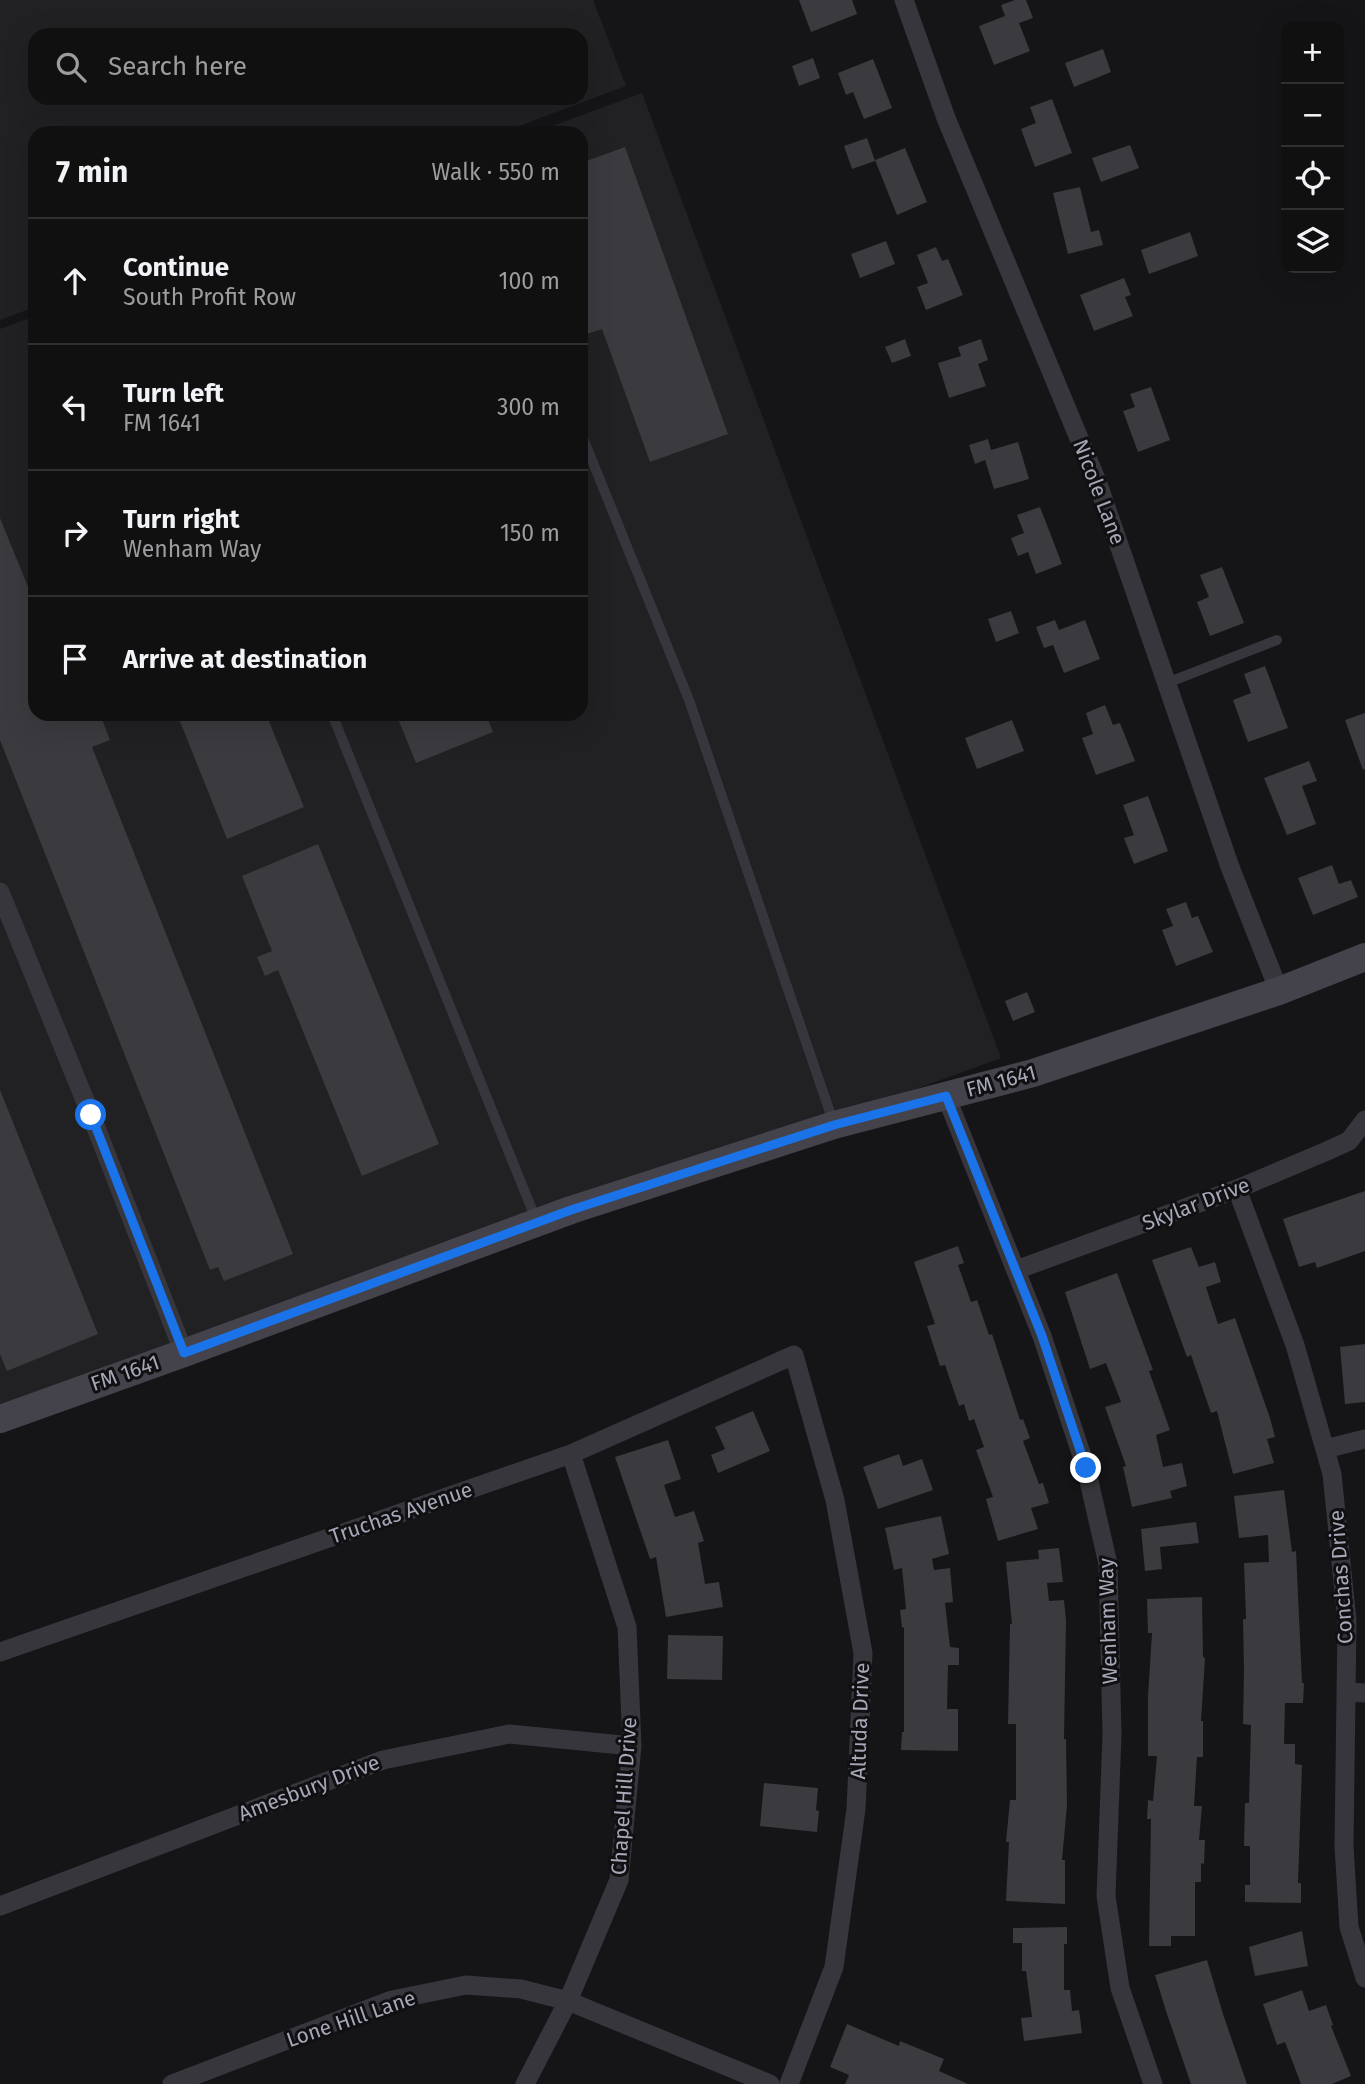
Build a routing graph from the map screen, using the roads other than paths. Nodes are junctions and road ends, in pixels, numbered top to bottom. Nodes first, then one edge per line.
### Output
1 (904, 0) edge
2 (588, 450) edge
3 (1277, 640) dead end
4 (1167, 683) junction
5 (335, 721) edge
6 (0, 892) edge
7 (1365, 957) edge
8 (1279, 991) junction
9 (946, 1096) junction
10 (1365, 1120) edge
11 (834, 1125) junction
12 (1237, 1189) junction
13 (537, 1222) junction
14 (1016, 1270) junction
15 (184, 1353) junction
16 (794, 1355) joint
17 (0, 1419) edge
18 (1365, 1439) edge
19 (1325, 1449) junction
20 (571, 1454) junction
21 (0, 1652) edge
22 (1355, 1693) edge
23 (632, 1746) junction
24 (0, 1906) edge
25 (1365, 1978) edge
26 (569, 2001) junction
27 (172, 2084) edge
28 (525, 2084) edge
29 (771, 2084) edge
30 (789, 2084) edge
31 (1153, 2084) edge

1 - 4 street, Nicole Lane
2 - 11 lane
3 - 4 lane
4 - 8 street, Nicole Lane
5 - 13 lane
6 - 15 street
7 - 8 main road, FM 1641 / FM 1641
8 - 9 main road, FM 1641 / FM 1641
9 - 11 main road, FM 1641 / FM 1641
9 - 14 street, Wenham Way
10 - 12 street, Skylar Drive
11 - 13 main road, FM 1641 / FM 1641
12 - 14 street, Skylar Drive
12 - 19 street, Conchas Drive
13 - 15 main road, FM 1641 / FM 1641
14 - 31 street, Wenham Way
15 - 17 main road, FM 1641 / FM 1641
16 - 20 street, Truchas Avenue
16 - 30 street, Altuda Drive
18 - 19 street
19 - 22 street, Conchas Drive
20 - 21 street, Truchas Avenue
20 - 23 street, Chapel Hill Drive
22 - 25 street, Conchas Drive
23 - 24 street, Amesbury Drive
23 - 26 street, Chapel Hill Drive
26 - 27 street, Lone Hill Lane
26 - 28 street, Chapel Hill Drive
26 - 29 street, Lone Hill Lane

